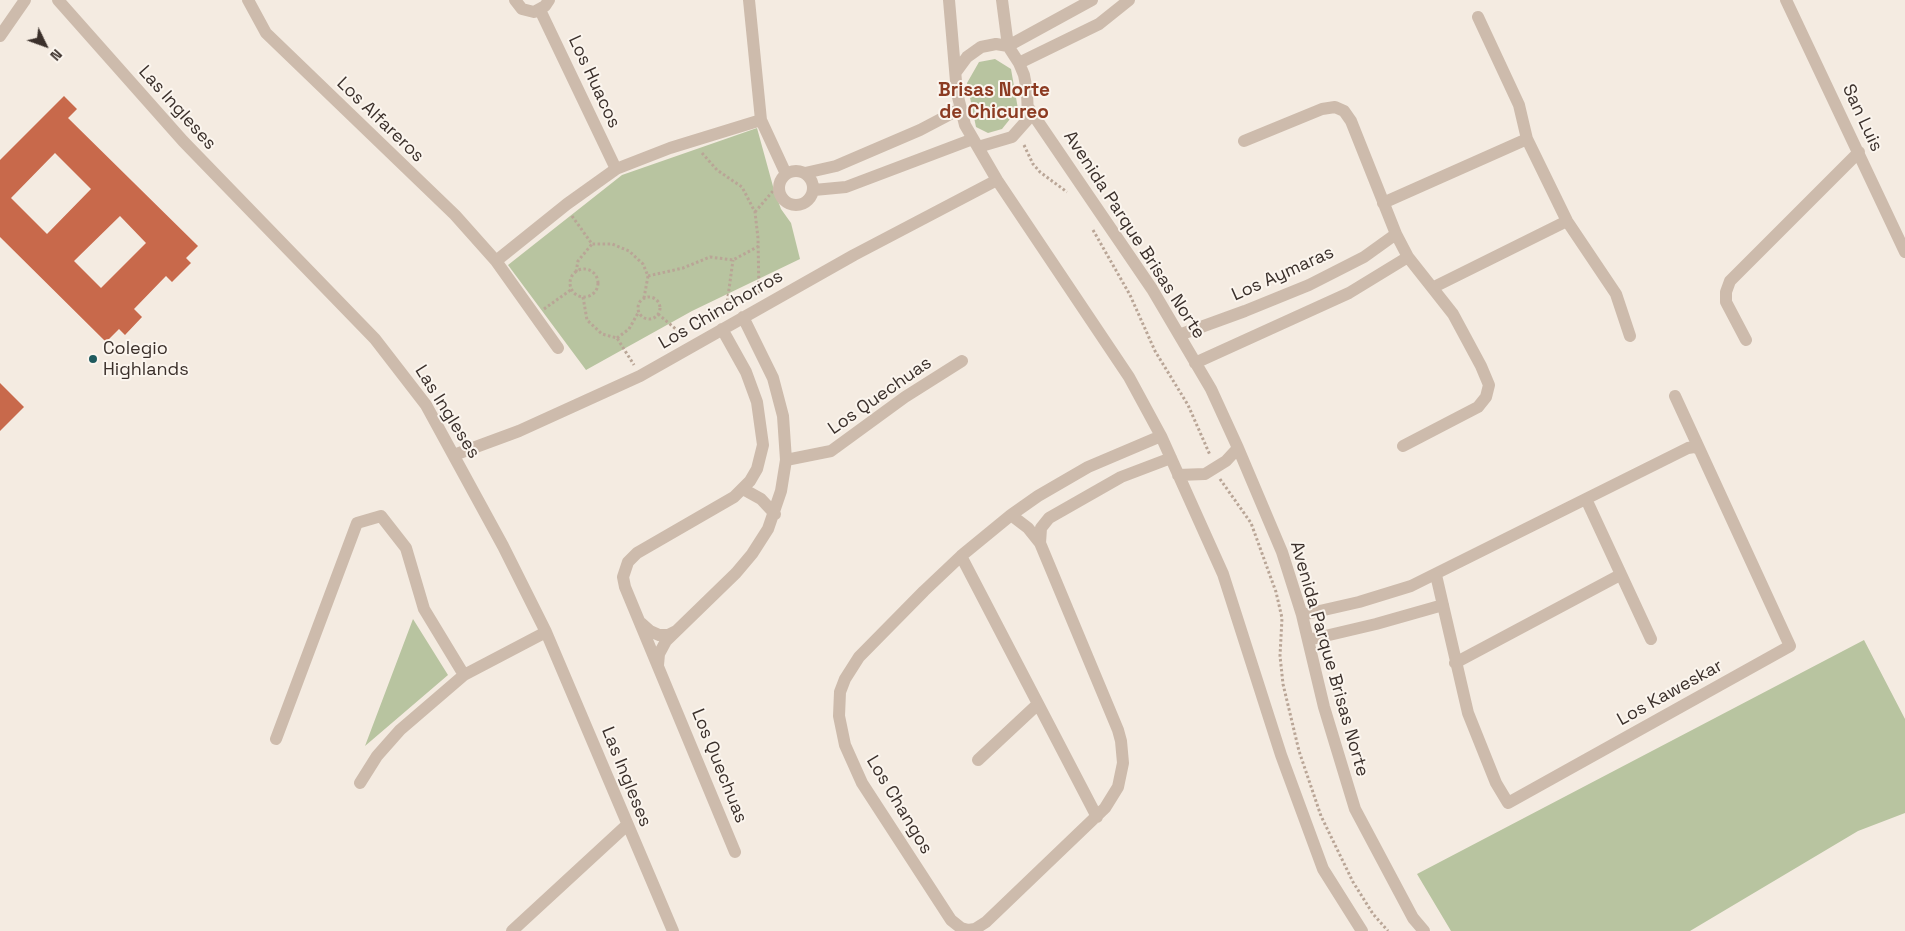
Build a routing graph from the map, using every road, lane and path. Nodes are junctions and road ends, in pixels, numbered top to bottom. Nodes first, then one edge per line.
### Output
1 (25, 0) edge
2 (58, 0) edge
3 (248, 0) edge
4 (515, 0) edge
5 (549, 0) edge
6 (749, 0) edge
7 (949, 0) edge
8 (1002, 0) edge
9 (1092, 0) edge
10 (1129, 0) edge
11 (1786, 0) edge
12 (540, 10) junction
13 (1478, 17) dead end
14 (0, 36) edge
15 (1008, 46) junction
16 (1020, 63) junction
17 (956, 72) junction
18 (1028, 107) junction
19 (960, 109) junction
20 (760, 120) junction
21 (1021, 129) junction
22 (1527, 139) junction
23 (691, 141) junction
24 (1244, 141) dead end
25 (976, 143) junction
26 (1858, 152) junction
27 (616, 169) junction
28 (805, 173) junction
29 (782, 179) junction
30 (997, 180) junction
31 (814, 190) junction
32 (1073, 198) dead end
33 (1384, 203) junction
34 (565, 206) junction
35 (755, 212) junction
36 (1567, 221) junction
37 (1089, 222) dead end
38 (1396, 234) junction
39 (592, 244) junction
40 (759, 246) junction
41 (1905, 252) edge
42 (1408, 257) junction
43 (733, 260) junction
44 (496, 261) junction
45 (576, 272) junction
46 (648, 276) junction
47 (1434, 287) junction
48 (572, 289) junction
49 (583, 297) junction
50 (644, 298) junction
51 (759, 308) junction
52 (638, 313) junction
53 (658, 314) junction
54 (534, 316) junction
55 (743, 317) junction
56 (722, 329) junction
57 (1179, 335) junction
58 (1630, 336) dead end
59 (617, 338) junction
60 (1746, 340) dead end
61 (695, 345) junction
62 (558, 348) dead end
63 (962, 361) dead end
64 (1195, 362) junction
65 (640, 376) junction
66 (1675, 396) dead end
67 (1161, 436) junction
68 (1403, 446) dead end
69 (1238, 448) junction
70 (1699, 449) junction
71 (454, 455) junction
72 (1172, 458) junction
73 (786, 460) junction
74 (1215, 469) junction
75 (1178, 475) junction
76 (743, 489) junction
77 (1586, 500) junction
78 (775, 514) junction
79 (1011, 515) junction
80 (1040, 543) junction
81 (962, 556) junction
82 (1436, 574) junction
83 (1620, 575) junction
84 (1443, 605) junction
85 (1302, 615) junction
86 (641, 623) junction
87 (676, 630) junction
88 (546, 632) junction
89 (1651, 639) dead end
90 (1308, 640) junction
91 (1455, 663) junction
92 (658, 665) junction
93 (464, 675) junction
94 (1038, 704) junction
95 (276, 739) dead end
96 (978, 760) dead end
97 (360, 783) dead end
98 (1097, 817) junction
99 (627, 825) junction
100 (735, 852) dead end
101 (512, 931) edge
102 (673, 931) edge
103 (1362, 931) edge
104 (1388, 931) edge
105 (1424, 931) edge

1 - 14 street
2 - 71 street, Las Ingleses
3 - 44 street, Los Alfareros
4 - 12 street
5 - 12 street
6 - 20 street
7 - 17 street
8 - 15 street, Avenida Parque Brisas Norte
9 - 15 street
10 - 16 street
11 - 26 street, San Luis
12 - 27 street, Los Huacos
13 - 22 street
15 - 16 street, Avenida Parque Brisas Norte
15 - 17 street
16 - 18 street, Avenida Parque Brisas Norte
17 - 19 street
18 - 21 street
18 - 57 street, Avenida Parque Brisas Norte
19 - 25 street
19 - 28 street
20 - 23 street
20 - 29 street
21 - 25 street
21 - 32 path
22 - 33 street
22 - 36 street
23 - 27 street
23 - 35 path
24 - 33 street
25 - 30 street
25 - 31 street
26 - 41 street, San Luis
26 - 60 street
27 - 34 street
28 - 29 street
28 - 31 street
29 - 31 street
29 - 35 path
30 - 51 street, Los Chinchorros
30 - 67 street
33 - 38 street
34 - 39 path
34 - 44 street
35 - 40 path
36 - 47 street
36 - 58 street
37 - 74 path
38 - 42 street
38 - 57 street, Los Aymaras
39 - 45 path
39 - 46 path
40 - 43 path
40 - 51 path
42 - 47 street
42 - 64 street
43 - 46 path
43 - 56 path
44 - 54 street, Los Alfareros
45 - 48 path
45 - 49 path
46 - 50 path
47 - 68 street
48 - 49 path
48 - 54 path
49 - 59 path
50 - 52 path
50 - 53 path
51 - 55 street, Los Chinchorros
52 - 53 path
52 - 59 path
53 - 61 path
54 - 62 street, Los Alfareros
55 - 56 street, Los Chinchorros
55 - 73 street
56 - 61 street, Los Chinchorros
56 - 76 street, Los Quechuas
57 - 64 street, Avenida Parque Brisas Norte
59 - 65 path
61 - 65 street, Los Chinchorros
63 - 73 street, Los Quechuas
64 - 69 street, Avenida Parque Brisas Norte
65 - 71 street, Los Chinchorros
66 - 70 street, Los Kaweskar
67 - 72 street
67 - 79 street, Los Changos
69 - 74 street
69 - 85 street, Avenida Parque Brisas Norte
70 - 77 street
70 - 91 street, Los Kaweskar
71 - 88 street, Las Ingleses
72 - 75 street
72 - 80 street
73 - 78 street
74 - 75 street
74 - 104 path
75 - 103 street
76 - 78 street
76 - 86 street, Los Quechuas
77 - 82 street
77 - 83 street
78 - 87 street
79 - 80 street, Los Changos
79 - 81 street, Los Changos
80 - 98 street, Los Changos
81 - 94 street
81 - 98 street, Los Changos
82 - 84 street, Los Kaweskar
82 - 85 street
83 - 89 street
83 - 91 street
84 - 90 street
84 - 91 street, Los Kaweskar
85 - 90 street, Avenida Parque Brisas Norte
86 - 87 street
86 - 92 street, Los Quechuas
87 - 92 street
88 - 93 street
88 - 99 street, Las Ingleses
90 - 105 street, Avenida Parque Brisas Norte
92 - 100 street, Los Quechuas
93 - 95 street
93 - 97 street
94 - 96 street
94 - 98 street
99 - 101 street
99 - 102 street, Las Ingleses

